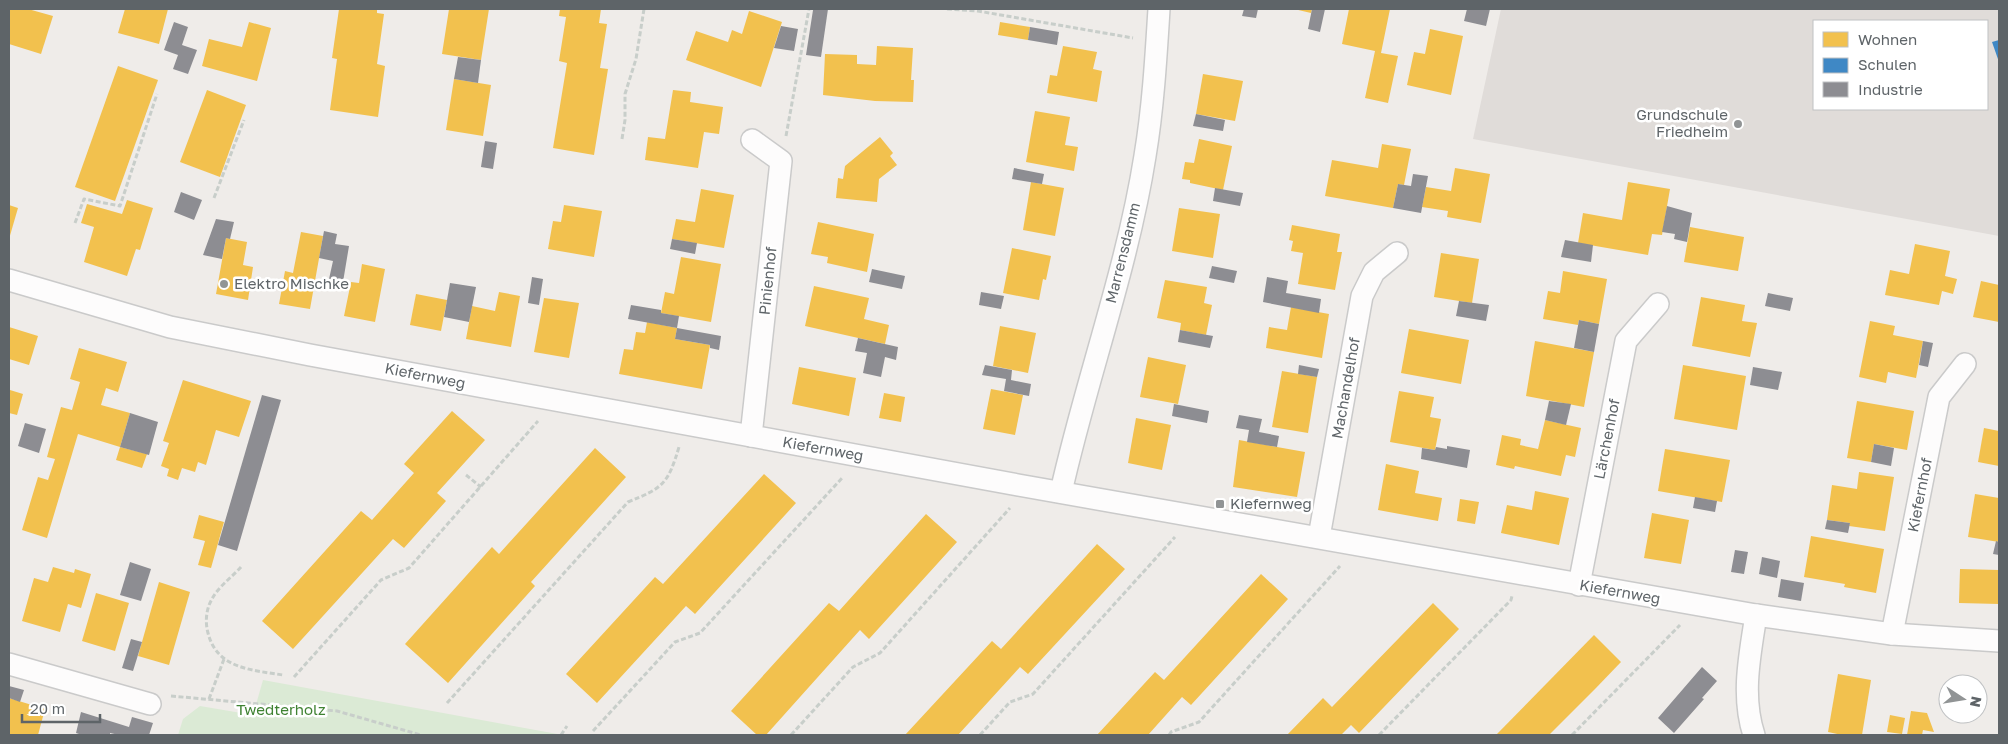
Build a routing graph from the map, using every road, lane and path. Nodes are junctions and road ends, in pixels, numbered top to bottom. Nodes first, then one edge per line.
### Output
1 (644, 9) edge
2 (809, 9) edge
3 (947, 9) edge
4 (1160, 9) edge
5 (1157, 43) junction
6 (158, 94) dead end
7 (244, 120) dead end
8 (622, 139) dead end
9 (752, 140) dead end
10 (781, 161) junction
11 (214, 198) dead end
12 (75, 224) dead end
13 (1398, 253) dead end
14 (9, 280) edge
15 (1658, 304) dead end
16 (1966, 364) dead end
17 (543, 398) junction
18 (686, 425) junction
19 (751, 436) junction
20 (853, 454) junction
21 (466, 475) dead end
22 (1018, 485) junction
23 (481, 487) junction
24 (1061, 492) junction
25 (1182, 513) junction
26 (1319, 537) junction
27 (1347, 542) junction
28 (241, 567) dead end
29 (1516, 573) junction
30 (1579, 585) junction
31 (1684, 602) junction
32 (1756, 615) junction
33 (1892, 634) junction
34 (1999, 641) edge
35 (224, 659) junction
36 (9, 664) edge
37 (283, 675) dead end
38 (294, 677) dead end
39 (209, 699) junction
40 (447, 703) dead end
41 (150, 704) joint
42 (567, 726) dead end
43 (593, 731) dead end
44 (421, 735) edge
45 (561, 735) edge
46 (791, 735) edge
47 (980, 735) edge
48 (1168, 735) edge
49 (1379, 735) edge
50 (1572, 735) edge
51 (1754, 735) edge

1 - 8 path
2 - 10 path
3 - 5 path
4 - 5 street, Marrensdamm
5 - 24 street, Marrensdamm
6 - 12 path
7 - 11 path
9 - 10 street
10 - 19 street, Pinienhof
13 - 26 street, Machandelhof
14 - 17 street, Kiefernweg
15 - 30 street, Lärchenhof
16 - 33 street, Kiefernhof
17 - 18 street, Kiefernweg
17 - 23 path
18 - 19 street, Kiefernweg
18 - 40 path
19 - 20 street, Kiefernweg
20 - 22 street, Kiefernweg
20 - 43 path
21 - 23 path
22 - 24 street, Kiefernweg
22 - 46 path
23 - 38 path
24 - 25 street, Kiefernweg
25 - 26 street, Kiefernweg
25 - 47 path
26 - 27 street, Kiefernweg
27 - 29 street, Kiefernweg
27 - 48 path
28 - 35 path
29 - 30 street, Kiefernweg
29 - 49 path
30 - 31 street, Kiefernweg
31 - 32 street, Kiefernweg
31 - 50 path
32 - 33 street, Kiefernweg
32 - 51 street
33 - 34 street, Kiefernweg
35 - 37 path
35 - 39 path
36 - 41 street
39 - 41 path
39 - 44 path
42 - 45 path

